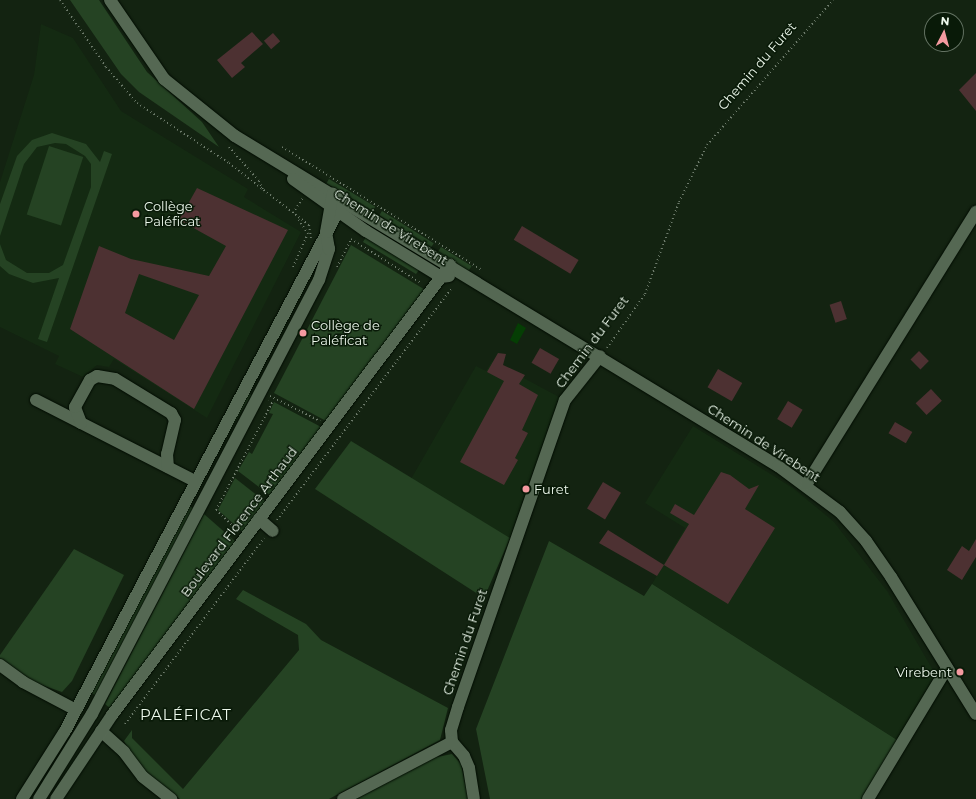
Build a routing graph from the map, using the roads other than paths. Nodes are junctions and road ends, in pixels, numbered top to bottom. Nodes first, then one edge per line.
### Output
1 (110, 0) edge
2 (250, 146) junction
3 (333, 194) junction
4 (344, 200) junction
5 (334, 210) junction
6 (976, 212) edge
7 (326, 232) junction
8 (450, 265) junction
9 (462, 273) junction
10 (441, 277) junction
11 (600, 356) junction
12 (36, 400) dead end
13 (81, 423) junction
14 (168, 467) junction
15 (196, 481) junction
16 (806, 485) junction
17 (259, 519) junction
18 (272, 530) road end
19 (0, 665) edge
20 (947, 668) junction
21 (76, 711) junction
22 (92, 714) junction
23 (976, 714) edge
24 (84, 726) junction
25 (101, 730) junction
26 (452, 742) junction
27 (22, 799) edge
28 (38, 799) edge
29 (56, 799) edge
30 (171, 799) edge
31 (343, 799) edge
32 (474, 799) edge
33 (868, 799) edge

1 - 2 street, Chemin de Virebent
2 - 3 street, Chemin de Virebent
2 - 5 street, Chemin de Virebent
3 - 4 street, Chemin de Virebent
3 - 5 street
4 - 5 street
4 - 8 street, Chemin de Virebent
5 - 7 street
5 - 10 street, Chemin de Virebent
6 - 16 street
7 - 15 street
7 - 22 street, Boulevard Florence Arthaud
8 - 9 street, Chemin de Virebent
8 - 10 street, Boulevard Florence Arthaud
9 - 10 street, Chemin de Virebent
9 - 11 street, Chemin de Virebent
10 - 17 street, Boulevard Florence Arthaud
11 - 16 street, Chemin de Virebent
11 - 26 street, Chemin du Furet
12 - 13 street
13 - 14 street
13 - 14 street
14 - 15 street
15 - 21 street
16 - 20 street, Chemin de Virebent
17 - 18 street
17 - 25 street, Boulevard Florence Arthaud
19 - 21 street
20 - 23 street, Chemin de Virebent
20 - 33 street
21 - 22 street
21 - 24 street
21 - 27 street
22 - 24 street, Boulevard Florence Arthaud
22 - 25 street
24 - 25 street
24 - 28 street, Boulevard Florence Arthaud
25 - 29 street, Boulevard Florence Arthaud
25 - 30 street
26 - 31 street
26 - 32 street

